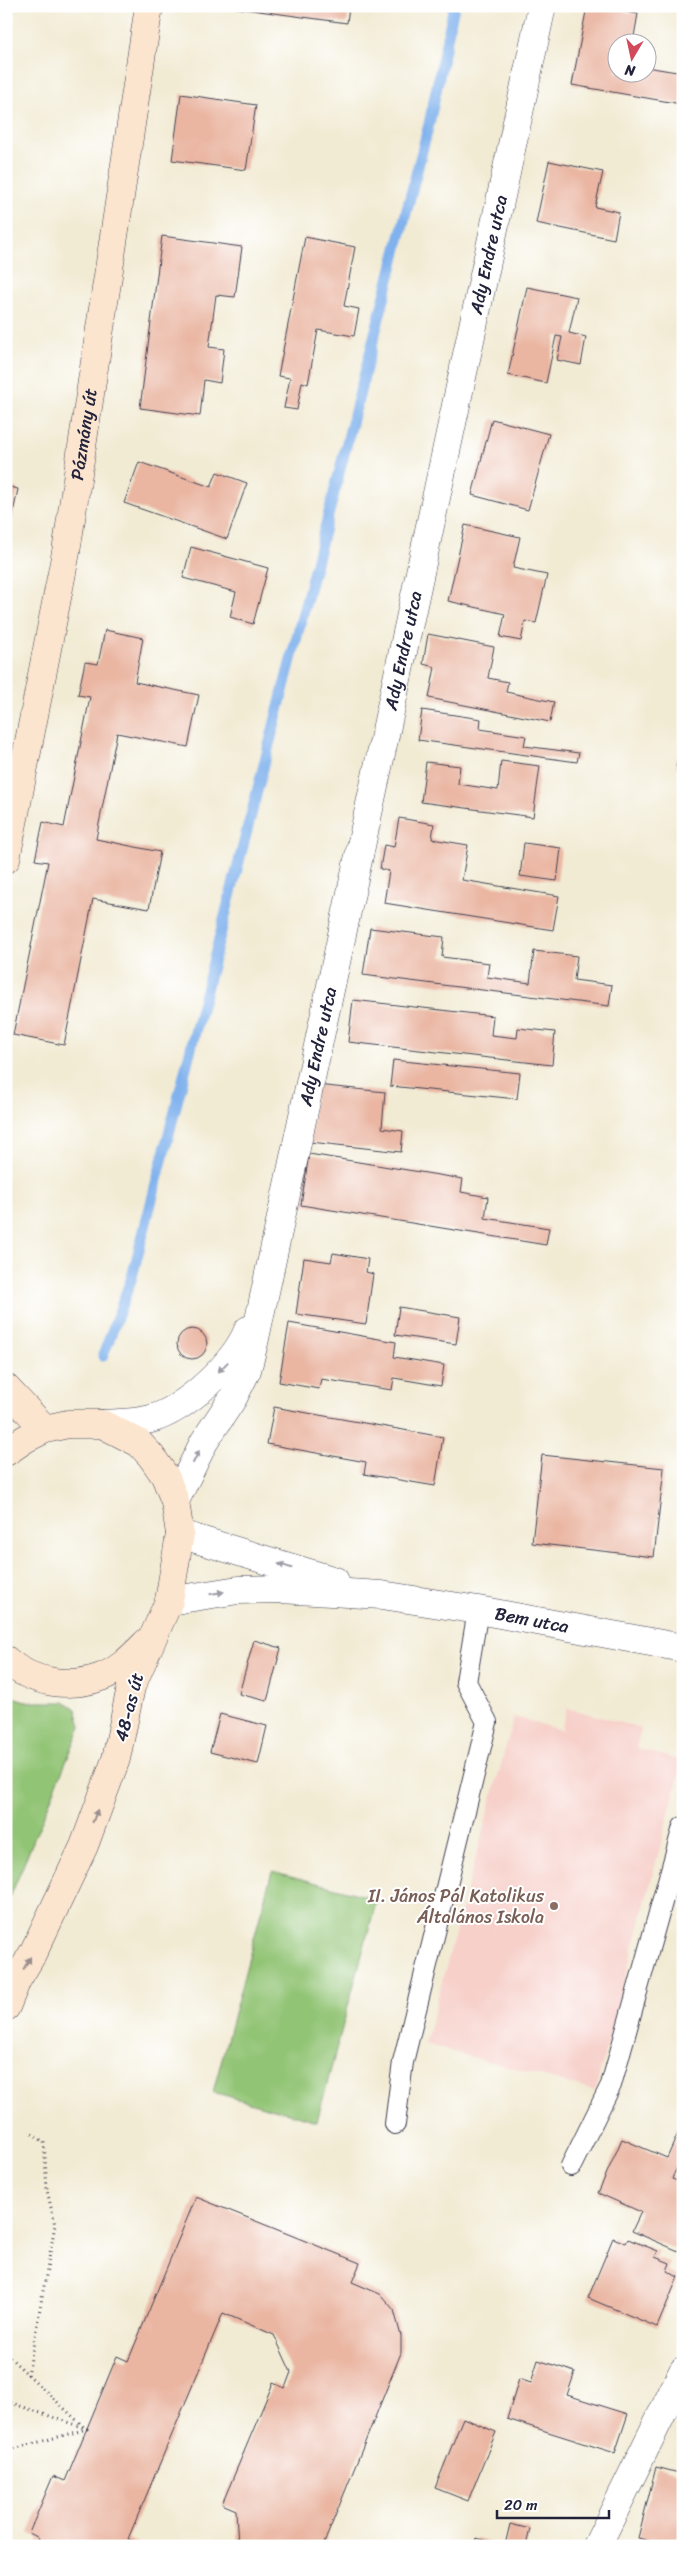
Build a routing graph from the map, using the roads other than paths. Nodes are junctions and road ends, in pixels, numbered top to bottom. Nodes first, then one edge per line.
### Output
1 (149, 6) edge
2 (542, 6) edge
3 (6, 859) edge
4 (263, 1294) junction
5 (6, 1388) edge
6 (102, 1424) junction
7 (45, 1429) junction
8 (6, 1452) edge
9 (175, 1501) junction
10 (180, 1534) junction
11 (382, 1595) junction
12 (169, 1601) junction
13 (478, 1610) junction
14 (150, 1639) junction
15 (683, 1648) edge
16 (6, 1660) edge
17 (683, 1827) edge
18 (6, 2007) edge
19 (395, 2124) dead end
20 (571, 2166) dead end
21 (683, 2371) edge
22 (597, 2546) edge

1 - 3 main road, Pázmány út
2 - 4 street, Ady Endre utca
4 -> 6 street, Ady Endre utca
9 -> 4 street, Ady Endre utca
5 - 7 main road
6 - 7 main road
6 - 9 main road, 48-as út
7 - 8 main road
9 - 10 main road, 48-as út
11 -> 10 street, Bem utca
10 - 12 main road, 48-as út
12 -> 11 street, Bem utca
11 - 13 street, Bem utca
12 - 14 main road, 48-as út
13 - 15 street, Bem utca
13 - 19 lane
14 - 16 main road
18 -> 14 main road, 48-as út
17 - 20 lane
21 - 22 street

